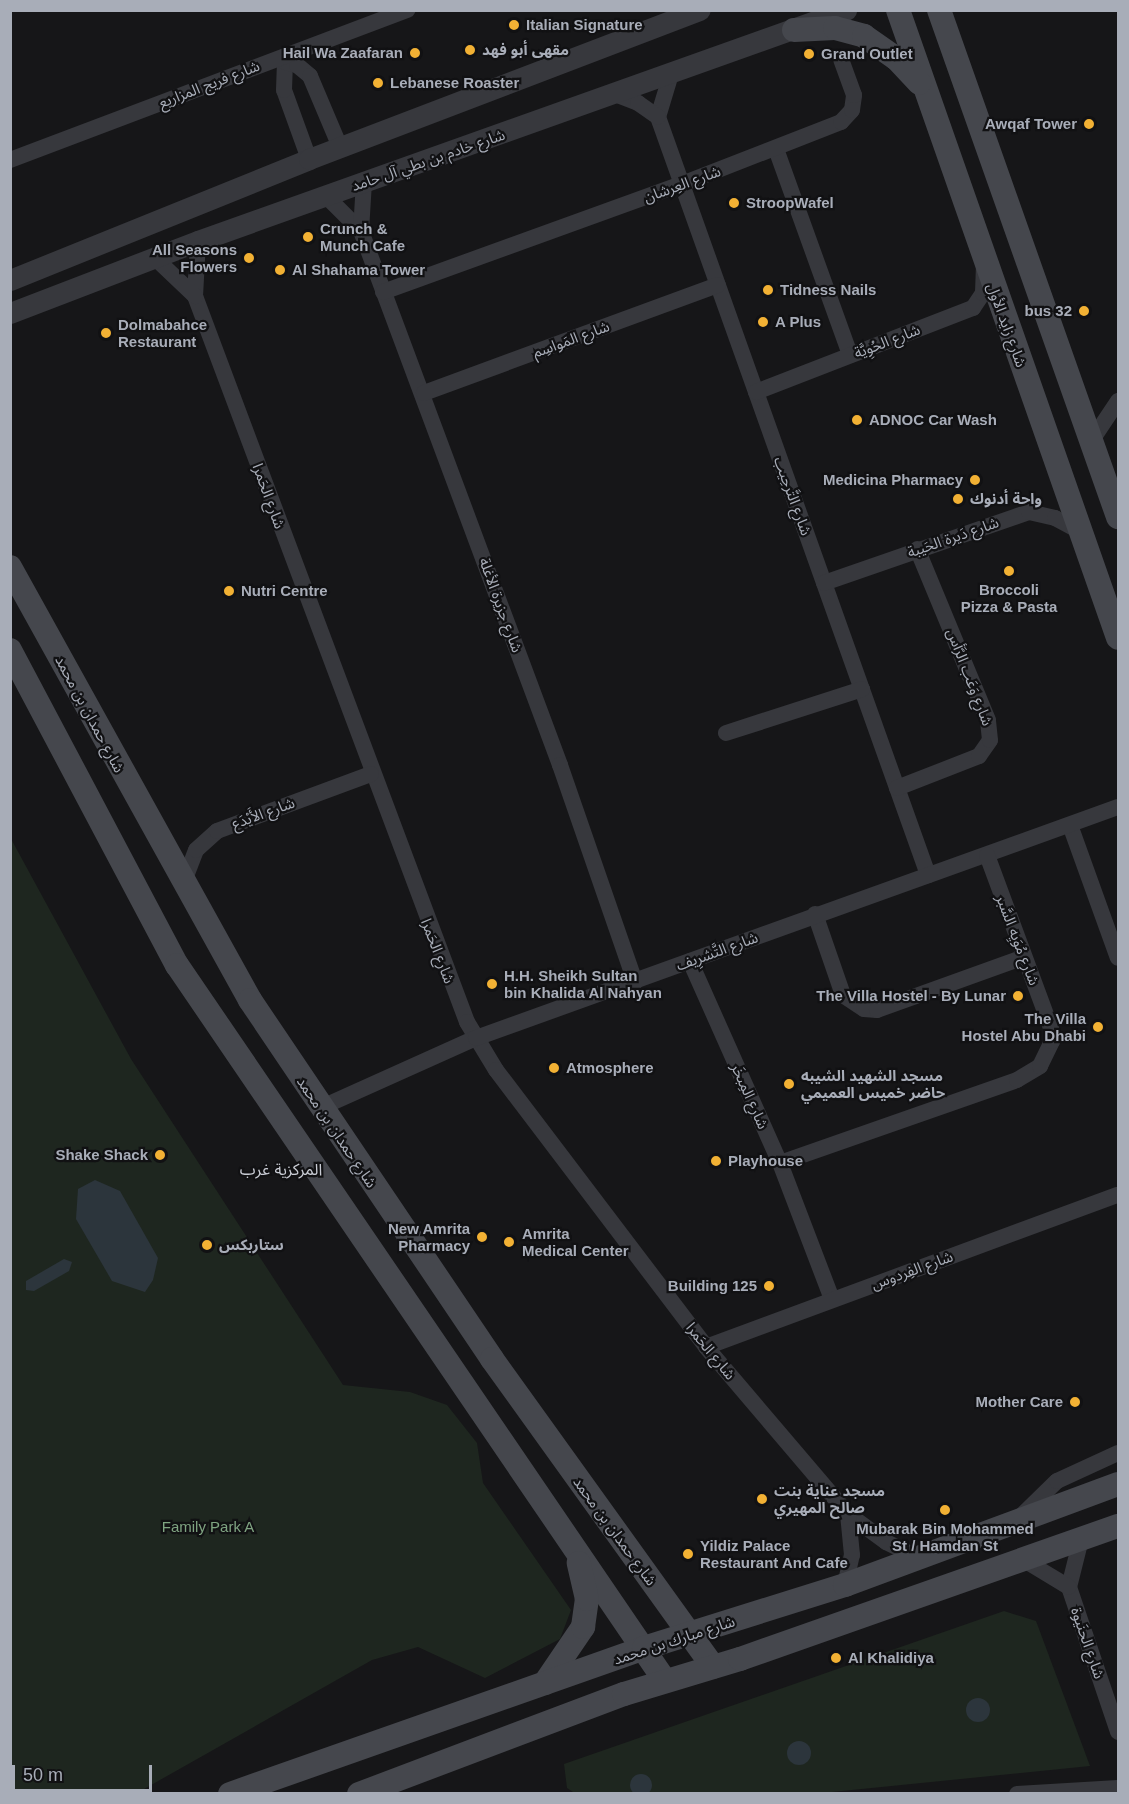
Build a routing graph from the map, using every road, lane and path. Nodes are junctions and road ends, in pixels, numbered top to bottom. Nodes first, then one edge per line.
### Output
1 (408, 10) edge
2 (662, 10) edge
3 (700, 10) edge
4 (846, 10) edge
5 (897, 10) edge
6 (939, 10) edge
7 (794, 30) junction
8 (640, 32) junction
9 (841, 60) dead end
10 (671, 74) junction
11 (926, 91) junction
12 (615, 94) junction
13 (658, 117) junction
14 (340, 147) junction
15 (776, 149) junction
16 (309, 159) junction
17 (10, 160) edge
18 (364, 182) junction
19 (682, 184) junction
20 (326, 196) junction
21 (361, 231) junction
22 (198, 240) junction
23 (154, 257) junction
24 (984, 262) junction
25 (10, 280) edge
26 (718, 285) junction
27 (384, 292) junction
28 (195, 296) junction
29 (10, 313) edge
30 (850, 355) junction
31 (756, 392) junction
32 (424, 393) junction
33 (1119, 401) edge
34 (1092, 440) junction
35 (1119, 517) edge
36 (1081, 531) junction
37 (917, 549) junction
38 (10, 567) edge
39 (824, 583) junction
40 (1119, 638) edge
41 (10, 650) edge
42 (862, 689) junction
43 (726, 733) dead end
44 (371, 774) junction
45 (897, 788) junction
46 (1119, 807) edge
47 (1070, 825) junction
48 (987, 855) junction
49 (928, 876) junction
50 (183, 885) junction
51 (815, 914) junction
52 (1024, 957) junction
53 (1119, 958) edge
54 (690, 961) junction
55 (635, 982) junction
56 (476, 1038) junction
57 (320, 1108) junction
58 (780, 1163) junction
59 (1119, 1195) edge
60 (832, 1299) junction
61 (706, 1347) junction
62 (1119, 1453) edge
63 (1119, 1484) edge
64 (848, 1514) junction
65 (1015, 1523) junction
66 (1119, 1526) edge
67 (1081, 1539) junction
68 (575, 1550) junction
69 (916, 1557) junction
70 (1024, 1560) junction
71 (845, 1585) junction
72 (1069, 1587) junction
73 (689, 1634) junction
74 (645, 1648) junction
75 (713, 1667) junction
76 (666, 1681) junction
77 (545, 1683) junction
78 (1119, 1732) edge
79 (1119, 1788) edge
80 (1024, 1793) edge
81 (230, 1794) edge
82 (358, 1794) edge

1 - 17 street, شارع فريج المزاريع
2 - 8 street
3 - 8 street
4 - 7 street, شارع خادم بن بطي آل حامد
5 - 11 main road, شارع زايد الأول
6 - 34 main road
7 - 10 street, شارع خادم بن بطي آل حامد
7 - 11 main road
8 - 14 street
9 - 15 street, شارع العِرشان
10 - 12 street, شارع خادم بن بطي آل حامد
10 - 13 street
11 - 24 main road, شارع زايد الأول
12 - 13 street
12 - 18 street, شارع خادم بن بطي آل حامد
13 - 19 street, شارع التَّرحِيب
14 - 16 street
14 - 16 street
15 - 19 street, شارع العِرشان
15 - 30 street
16 - 25 street
18 - 20 street, شارع خادم بن بطي آل حامد
18 - 21 street, شارع جزيرة الأغلة
19 - 26 street, شارع التَّرحِيب
19 - 27 street, شارع العِرشان
20 - 21 street, شارع جزيرة الأغلة
20 - 22 street, شارع خادم بن بطي آل حامد
21 - 27 street, شارع جزيرة الأغلة
22 - 23 street, شارع خادم بن بطي آل حامد
22 - 28 street, شارع الحَمرا
23 - 28 street, شارع الحَمرا
23 - 29 street, شارع خادم بن بطي آل حامد
24 - 30 street, شارع الحُوِيَّة
24 - 36 main road, شارع زايد الأول
26 - 31 street, شارع التَّرحِيب
26 - 32 street, شارع المَواسِم
27 - 32 street, شارع جزيرة الأغلة
28 - 44 street, شارع الحَمرا
30 - 31 street, شارع الحُوِيَّة
31 - 39 street, شارع التَّرحِيب
32 - 55 street, شارع جزيرة الأغلة
33 - 34 street
34 - 35 main road
36 - 37 street, شارع دَيرة الحَيبة
36 - 40 main road, شارع زايد الأول
37 - 39 street, شارع دَيرة الحَيبة
37 - 45 street, شارع وَعَب الرَّأس
38 - 50 main road, شارع حمدان بن محمد
39 - 42 street, شارع التَّرحِيب
41 - 68 main road
42 - 43 street
42 - 45 street, شارع التَّرحِيب
44 - 50 street, شارع الأَيْدَع
44 - 56 street, شارع الحَمرا
45 - 49 street, شارع التَّرحِيب
46 - 47 street, شارع التَّشرِيف
47 - 48 street, شارع التَّشرِيف
47 - 53 street
48 - 49 street, شارع التَّشرِيف
48 - 52 street, شارع مُوَيِه السَّبر
49 - 51 street, شارع التَّشرِيف
50 - 57 main road, شارع حمدان بن محمد
51 - 52 street
51 - 54 street, شارع التَّشرِيف
52 - 58 street, شارع مُوَيِه السَّبر
54 - 55 street, شارع التَّشرِيف
54 - 58 street, شارع المِبخَر
55 - 56 street, شارع التَّشرِيف
56 - 57 street, شارع التَّشرِيف
56 - 61 street, شارع الحَمرا
57 - 73 main road, شارع حمدان بن محمد
58 - 60 street, شارع المِبخَر
59 - 60 street, شارع الفِردوس
60 - 61 street, شارع الفِردوس
61 - 64 street, شارع الحَمرا
62 - 65 street
63 - 65 main road, شارع مبارك بن محمد
64 - 69 street, شارع الحَمرا
64 - 71 street
65 - 69 main road, شارع مبارك بن محمد
66 - 67 main road
67 - 70 main road
67 - 72 street, شارع الحنَيوة
68 - 74 main road
68 - 77 main road
69 - 71 main road, شارع مبارك بن محمد
70 - 72 street, شارع الحنَيوة
70 - 75 main road
71 - 73 main road, شارع مبارك بن محمد
72 - 78 street, شارع الحنَيوة
73 - 74 main road, شارع مبارك بن محمد
73 - 75 main road, شارع حمدان بن محمد
74 - 76 main road
74 - 77 main road, شارع مبارك بن محمد
75 - 76 main road
76 - 82 main road
77 - 81 main road, شارع مبارك بن محمد
79 - 80 street

